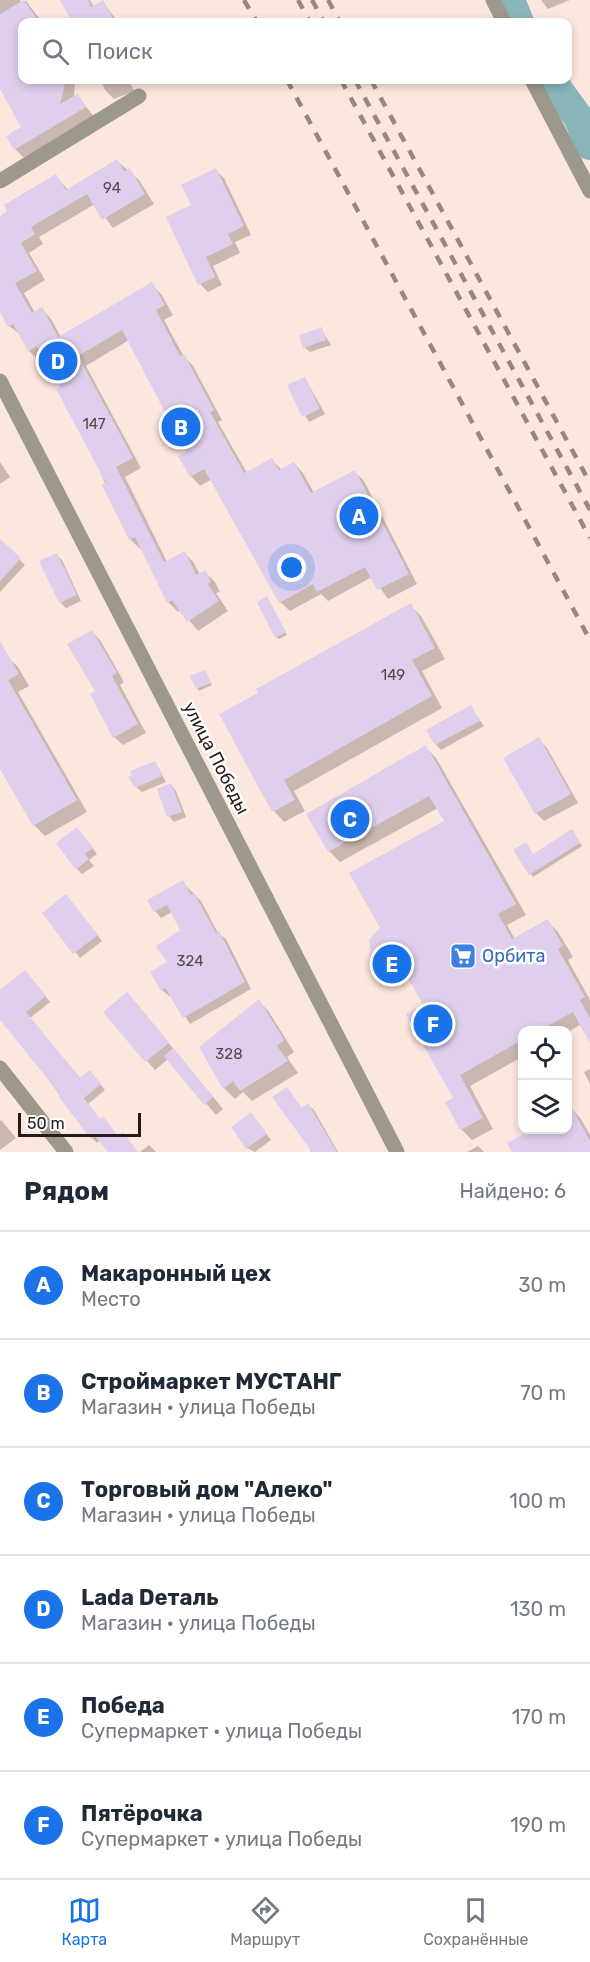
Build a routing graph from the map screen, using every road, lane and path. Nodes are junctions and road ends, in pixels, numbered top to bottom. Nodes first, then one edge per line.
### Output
1 (494, 0) edge
2 (502, 18) edge
3 (535, 84) edge
4 (140, 96) dead end
5 (0, 181) edge
6 (590, 191) edge
7 (0, 381) edge
8 (0, 1068) edge
9 (66, 1152) edge
10 (397, 1152) edge

1 - 2 street
3 - 6 street
4 - 5 street
7 - 10 street, улица Победы
8 - 9 street

